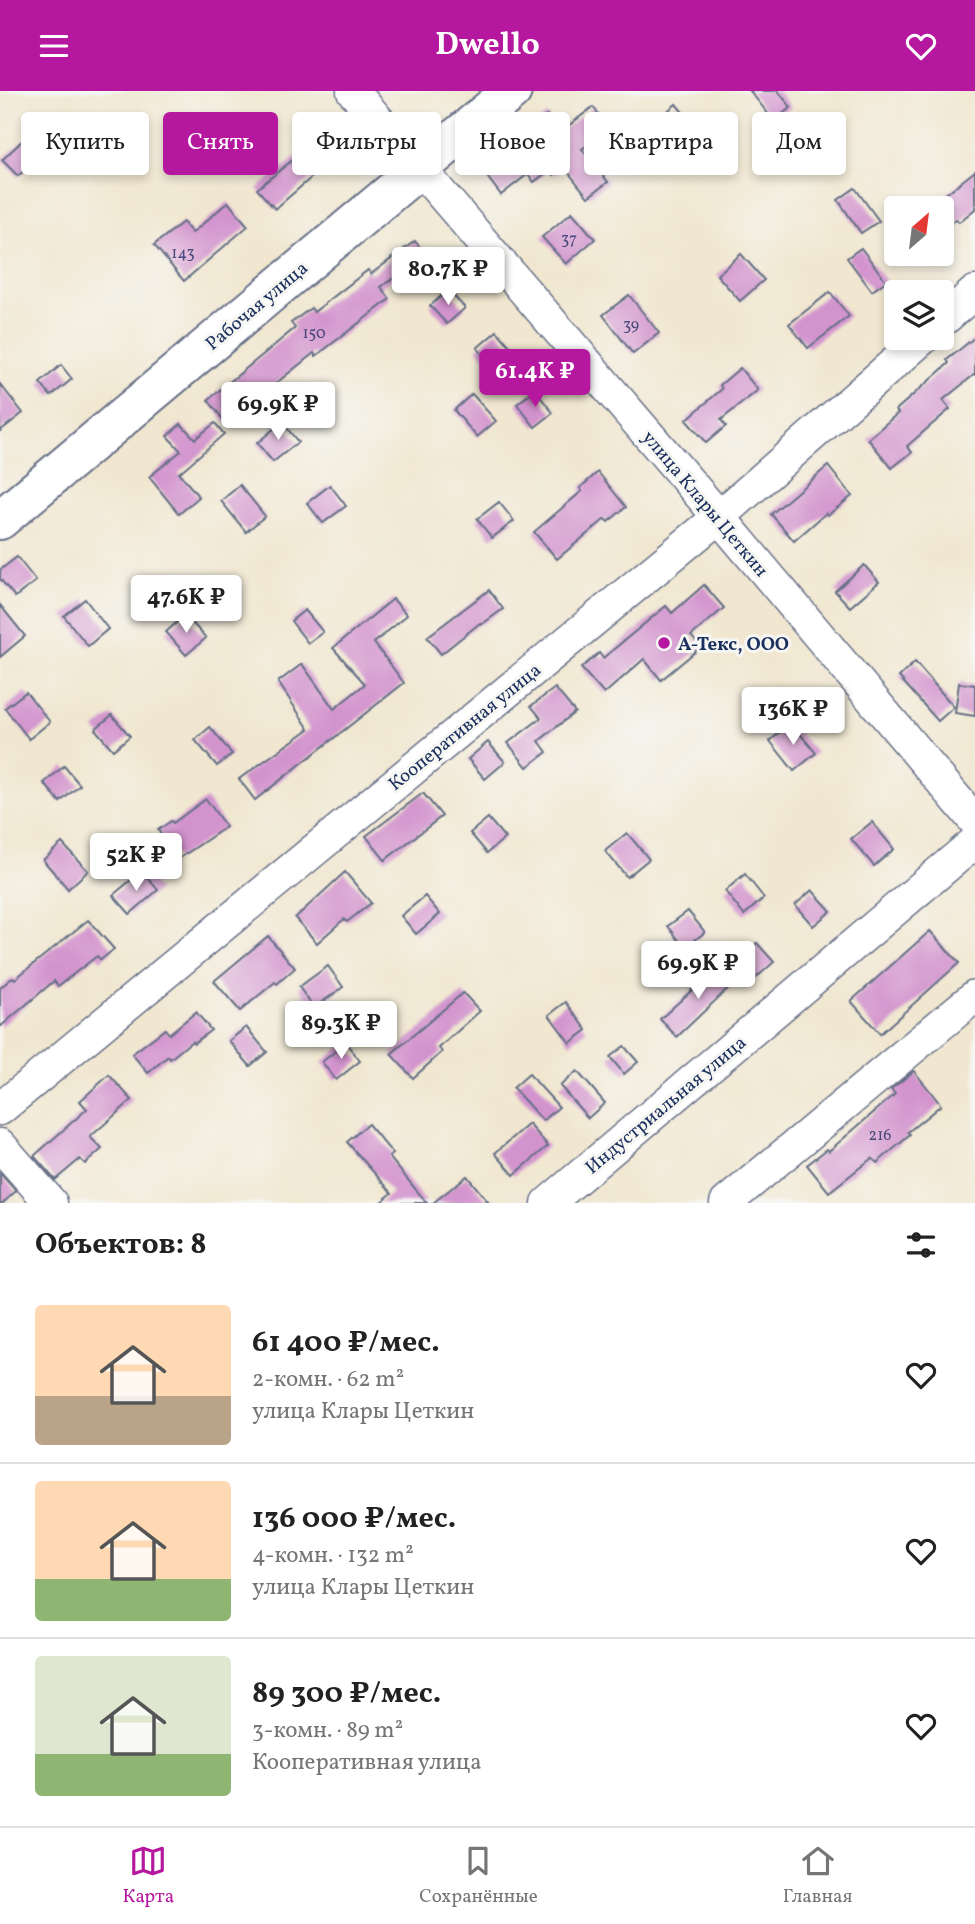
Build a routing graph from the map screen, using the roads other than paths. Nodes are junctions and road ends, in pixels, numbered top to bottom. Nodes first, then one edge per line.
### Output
1 (353, 91) edge
2 (512, 91) edge
3 (371, 112) edge
4 (441, 151) edge
5 (412, 175) edge
6 (424, 175) edge
7 (975, 292) edge
8 (954, 310) edge
9 (909, 350) edge
10 (719, 517) junction
11 (0, 520) edge
12 (975, 821) edge
13 (975, 842) edge
14 (975, 996) edge
15 (0, 1109) edge
16 (0, 1145) edge
17 (51, 1203) edge
18 (548, 1203) edge
19 (726, 1203) edge

1 - 3 street, улица Клары Цеткин
2 - 4 main road, Рабочая улица
5 - 11 main road, Рабочая улица
6 - 10 street, улица Клары Цеткин
7 - 8 street
9 - 10 street, Кооперативная улица
10 - 12 street, улица Клары Цеткин
10 - 15 street, Кооперативная улица
13 - 18 street, Индустриальная улица
14 - 19 street
16 - 17 street

